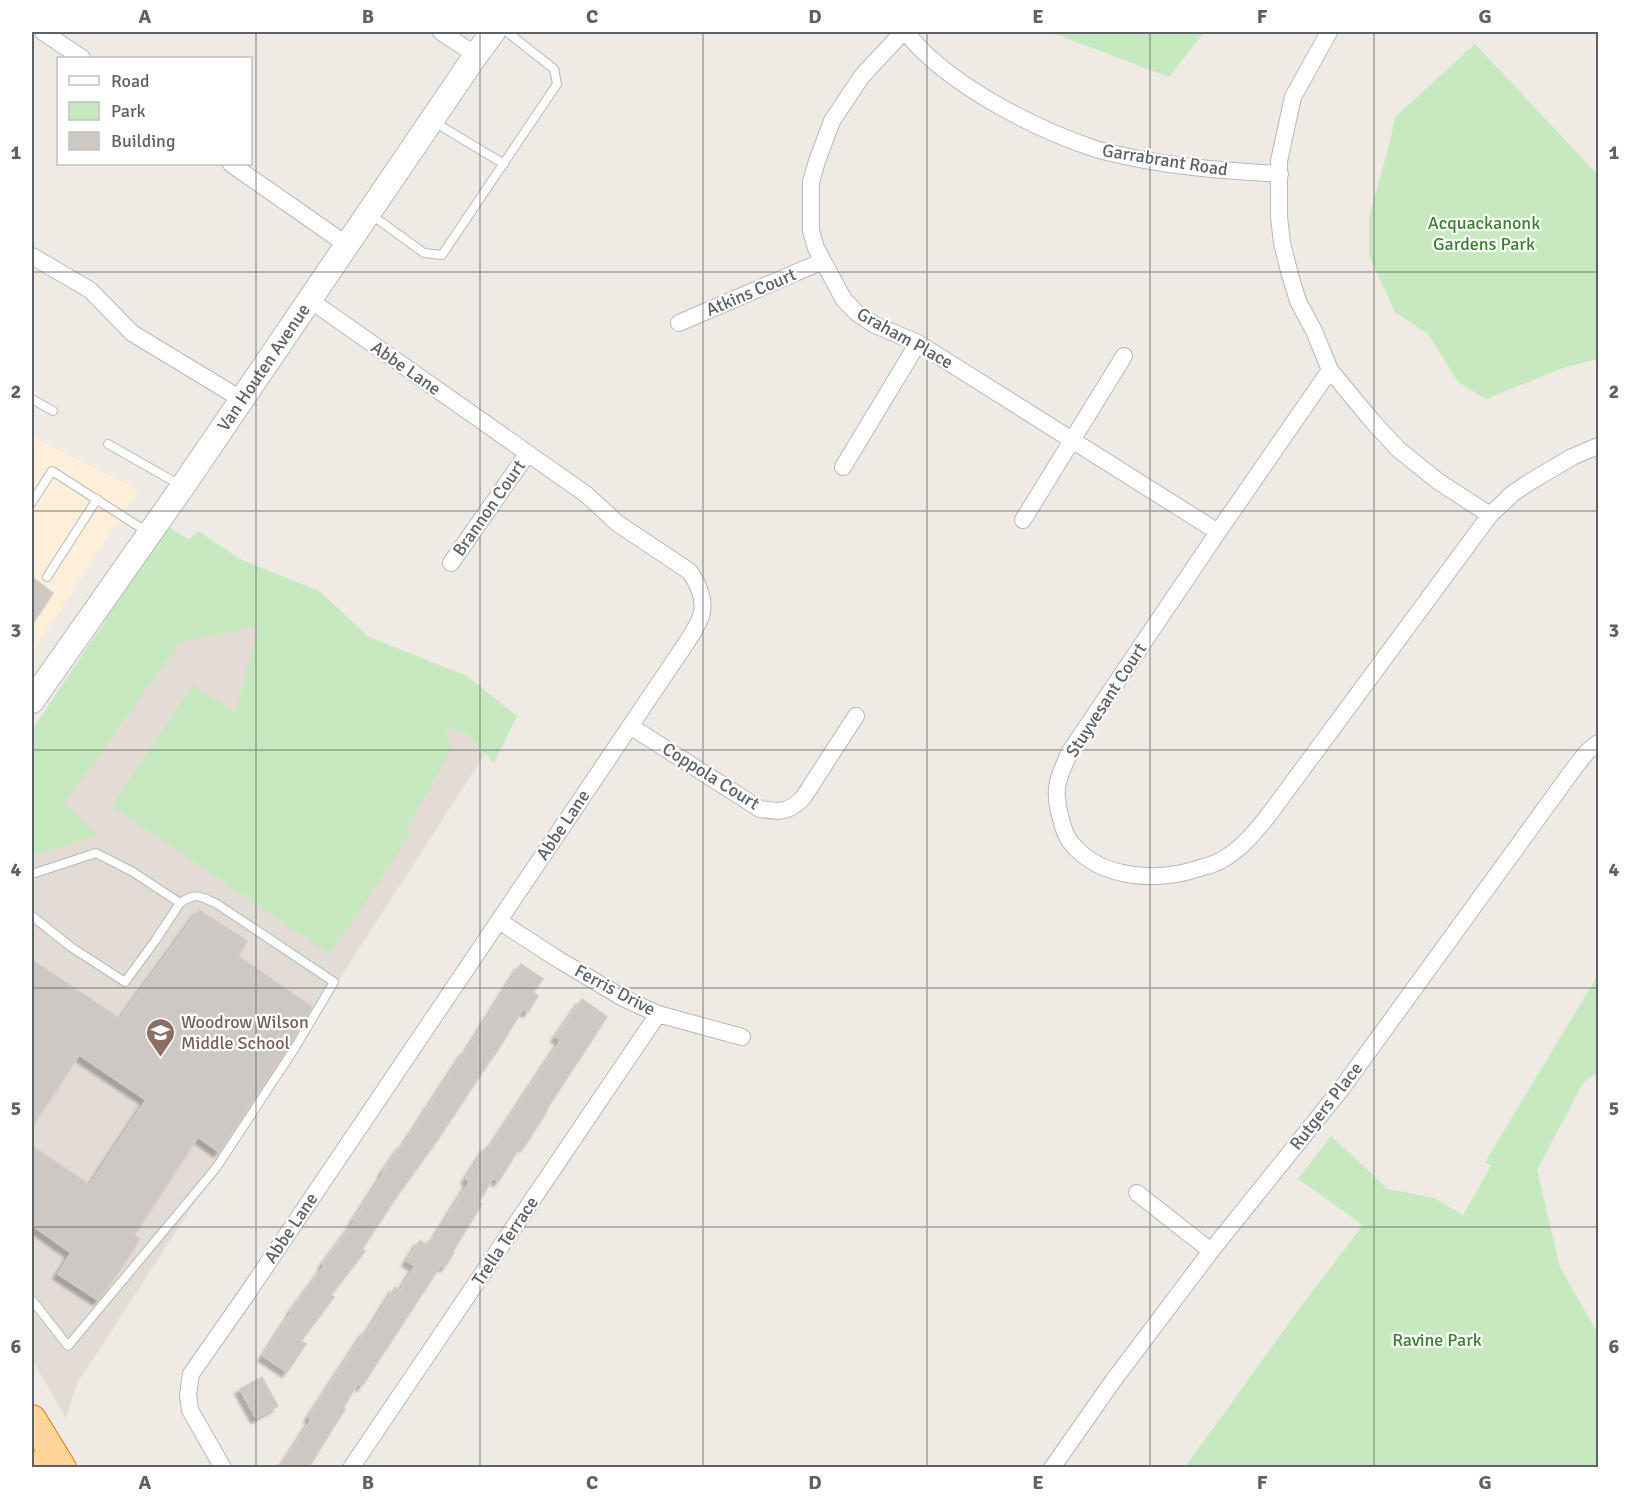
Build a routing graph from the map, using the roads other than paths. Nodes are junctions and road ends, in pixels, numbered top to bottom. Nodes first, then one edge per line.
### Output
1 (43, 32) edge
2 (441, 32) edge
3 (493, 32) edge
4 (507, 32) edge
5 (904, 32) edge
6 (1329, 32) edge
7 (476, 55) junction
8 (80, 57) edge
9 (432, 121) junction
10 (504, 164) junction
11 (232, 165) edge
12 (1280, 174) junction
13 (369, 213) junction
14 (347, 245) junction
15 (32, 256) edge
16 (823, 261) junction
17 (310, 300) junction
18 (679, 323) dead end
19 (918, 343) junction
20 (1124, 356) dead end
21 (1330, 370) junction
22 (32, 399) edge
23 (241, 399) junction
24 (53, 411) dead end
25 (1074, 440) junction
26 (108, 444) dead end
27 (1599, 446) edge
28 (528, 453) junction
29 (843, 467) dead end
30 (183, 486) junction
31 (97, 500) junction
32 (32, 502) edge
33 (1490, 515) junction
34 (1023, 520) dead end
35 (1218, 532) junction
36 (149, 533) junction
37 (451, 562) dead end
38 (47, 577) dead end
39 (32, 701) edge
40 (856, 716) dead end
41 (630, 726) junction
42 (1599, 744) edge
43 (32, 874) edge
44 (180, 903) junction
45 (32, 916) edge
46 (499, 921) junction
47 (658, 1014) junction
48 (742, 1037) dead end
49 (1137, 1193) dead end
50 (1211, 1251) junction
51 (32, 1300) edge
52 (32, 1419) edge
53 (62, 1467) edge
54 (223, 1467) edge
55 (351, 1467) edge
56 (1052, 1467) edge

1 - 8 street
2 - 7 street
3 - 7 main road, Van Houten Avenue
4 - 10 lane
5 - 12 street, Garrabrant Road
5 - 16 street, Graham Place
6 - 12 street
7 - 9 main road, Van Houten Avenue
9 - 10 lane
9 - 13 main road, Van Houten Avenue
10 - 13 lane
11 - 14 street
12 - 21 street
13 - 14 main road, Van Houten Avenue
14 - 17 main road, Van Houten Avenue
15 - 23 street
16 - 18 street, Atkins Court
16 - 19 street, Graham Place
17 - 23 main road, Van Houten Avenue
17 - 28 street, Abbe Lane
19 - 25 street, Graham Place
19 - 29 street
20 - 25 street
21 - 33 street
21 - 35 street, Stuyvesant Court
22 - 24 lane
23 - 30 main road, Van Houten Avenue
25 - 34 street
25 - 35 street, Graham Place
26 - 30 lane
27 - 33 street, Stuyvesant Court
28 - 37 street, Brannon Court
28 - 41 street, Abbe Lane
30 - 36 main road, Van Houten Avenue
31 - 32 lane
31 - 36 lane
31 - 38 lane
33 - 35 street, Stuyvesant Court
36 - 39 main road, Van Houten Avenue
40 - 41 street, Coppola Court
41 - 46 street, Abbe Lane
42 - 50 street, Rutgers Place
43 - 44 lane
44 - 45 lane
44 - 51 lane
46 - 47 street, Ferris Drive
46 - 54 street, Abbe Lane
47 - 48 street, Ferris Drive
47 - 55 street, Trella Terrace
49 - 50 street
50 - 56 street, Rutgers Place
52 - 53 highway

